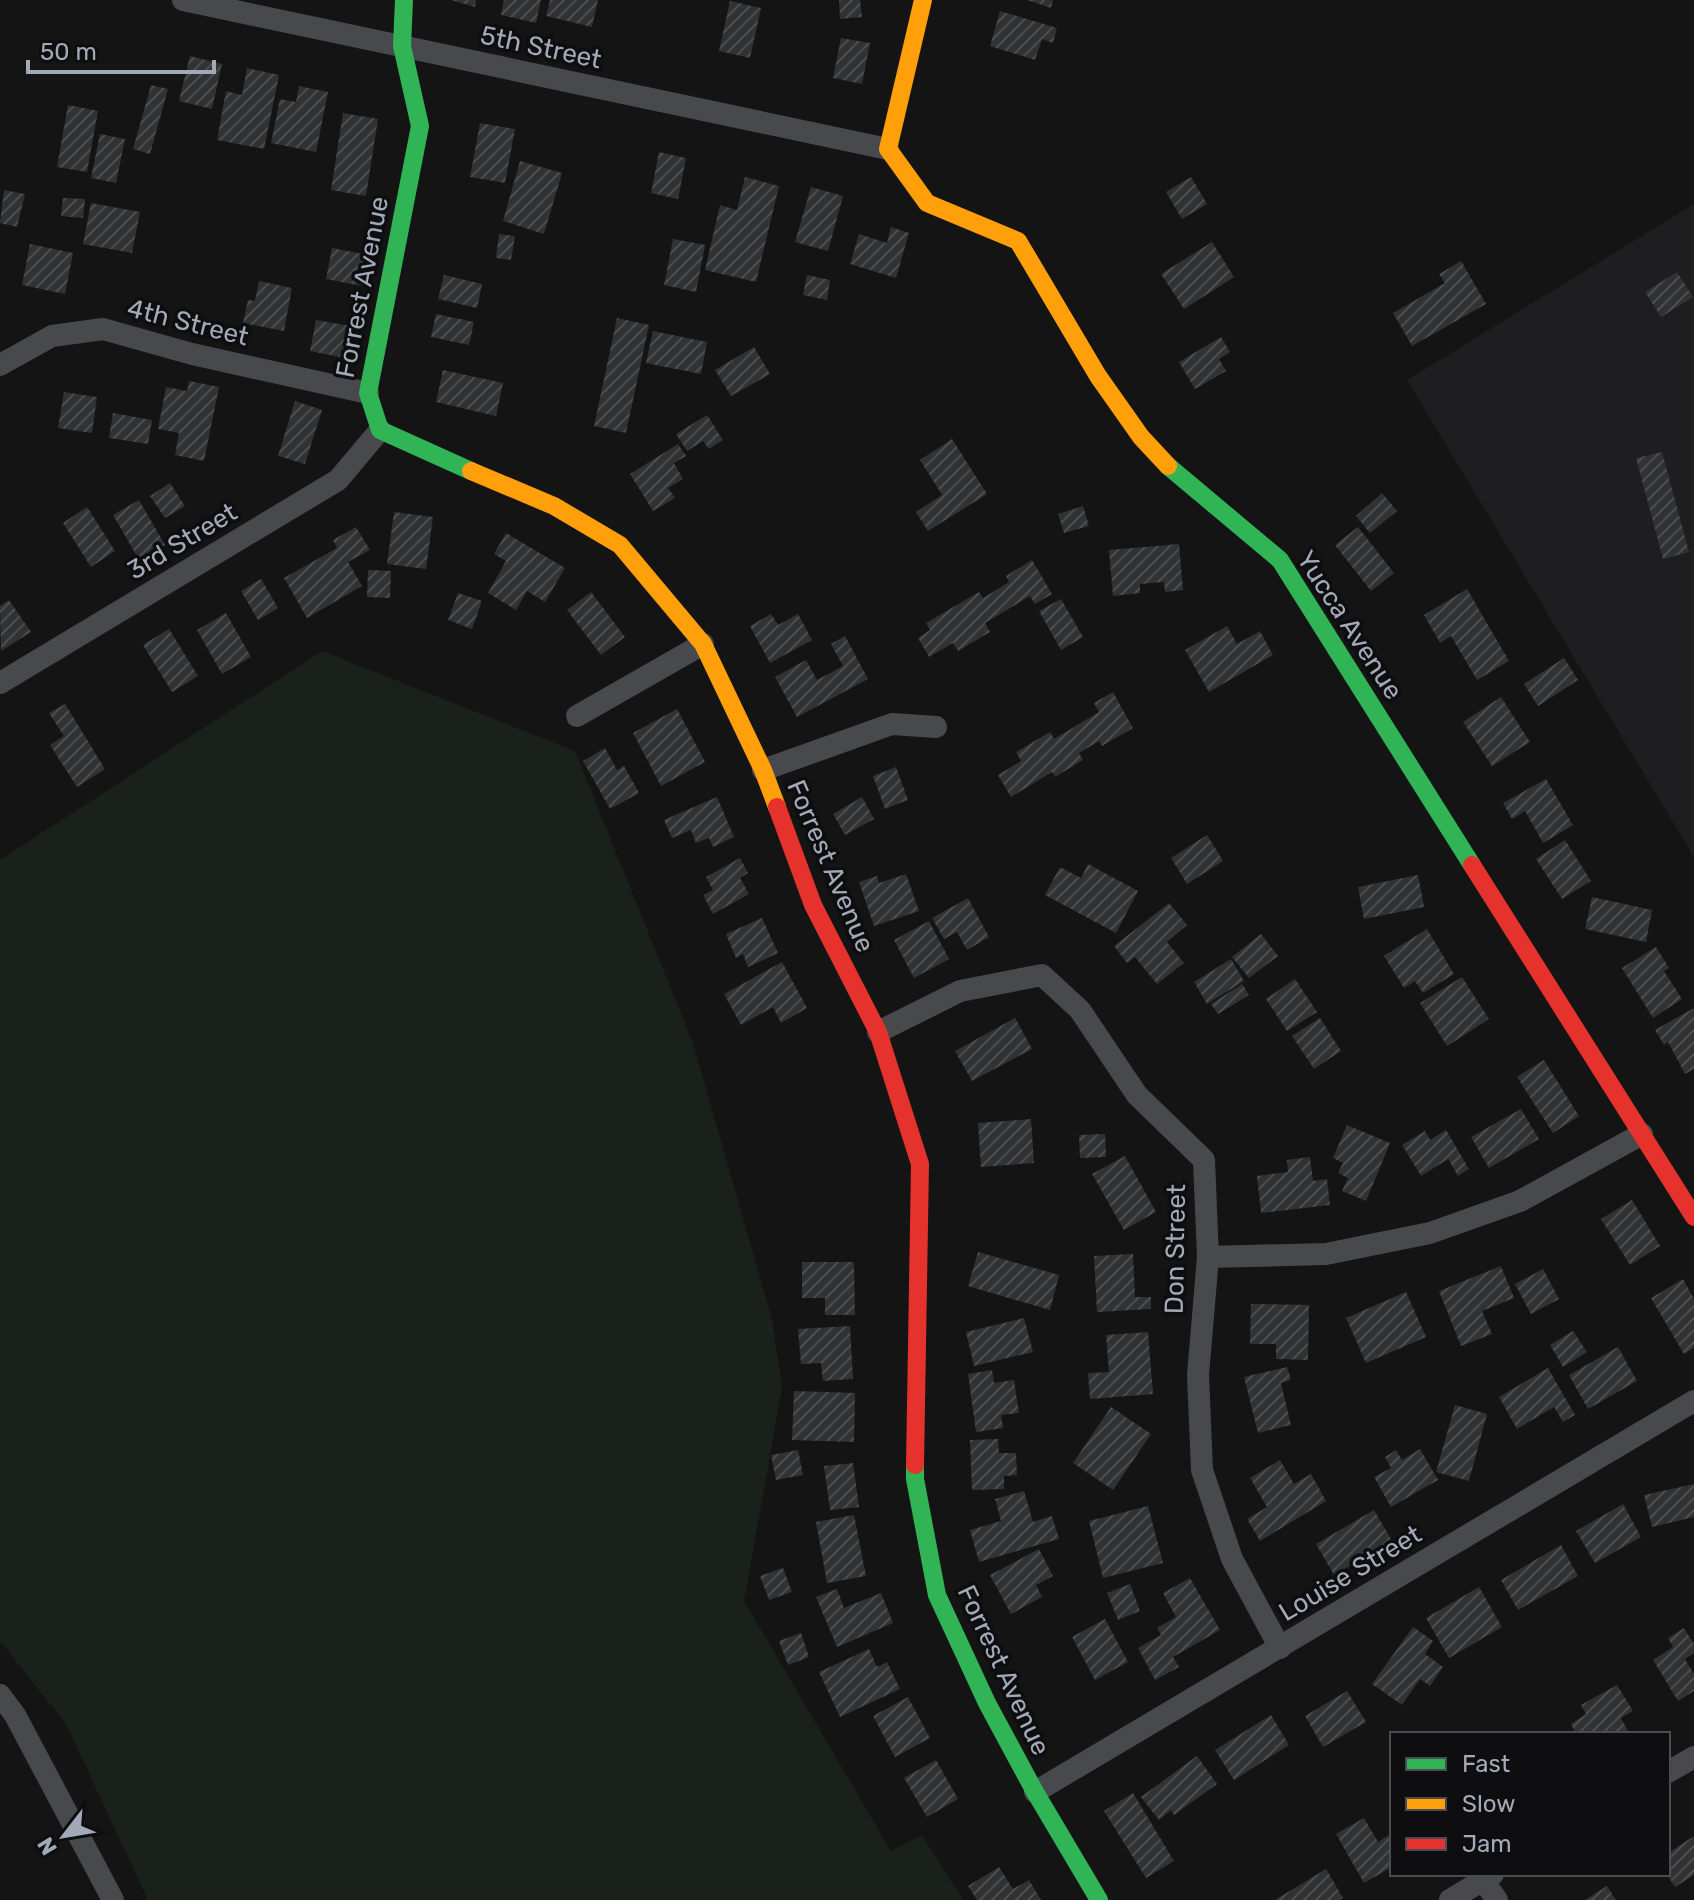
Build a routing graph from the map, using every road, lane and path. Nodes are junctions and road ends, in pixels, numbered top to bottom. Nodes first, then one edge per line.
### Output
1 (183, 0) edge
2 (404, 0) edge
3 (923, 0) edge
4 (402, 46) junction
5 (888, 149) junction
6 (0, 365) edge
7 (368, 393) junction
8 (380, 430) junction
9 (703, 644) junction
10 (0, 683) edge
11 (577, 716) dead end
12 (936, 727) dead end
13 (763, 770) junction
14 (878, 1032) junction
15 (1642, 1134) junction
16 (1694, 1217) edge
17 (1208, 1257) junction
18 (1694, 1401) edge
19 (1280, 1648) junction
20 (0, 1695) edge
21 (1694, 1757) edge
22 (1670, 1771) edge
23 (1035, 1792) junction
24 (1488, 1877) edge
25 (113, 1900) edge
26 (1099, 1900) edge
27 (1450, 1900) edge
28 (1497, 1900) edge

1 - 4 street, 5th Street
2 - 4 street, Forrest Avenue
3 - 5 street
4 - 5 street, 5th Street
4 - 7 street, Forrest Avenue
5 - 15 street, Yucca Avenue
6 - 7 street, 4th Street
7 - 8 street, Forrest Avenue
8 - 9 street, Forrest Avenue
8 - 10 street, 3rd Street
9 - 11 street
9 - 13 street, Forrest Avenue
12 - 13 street
13 - 14 street, Forrest Avenue
14 - 17 street, Don Street
14 - 23 street, Forrest Avenue
15 - 16 street, Yucca Avenue
15 - 17 street
17 - 19 street, Don Street
18 - 19 street, Louise Street
19 - 23 street, Louise Street
20 - 25 street
21 - 22 street
23 - 26 street, Forrest Avenue
24 - 27 street
24 - 28 street

